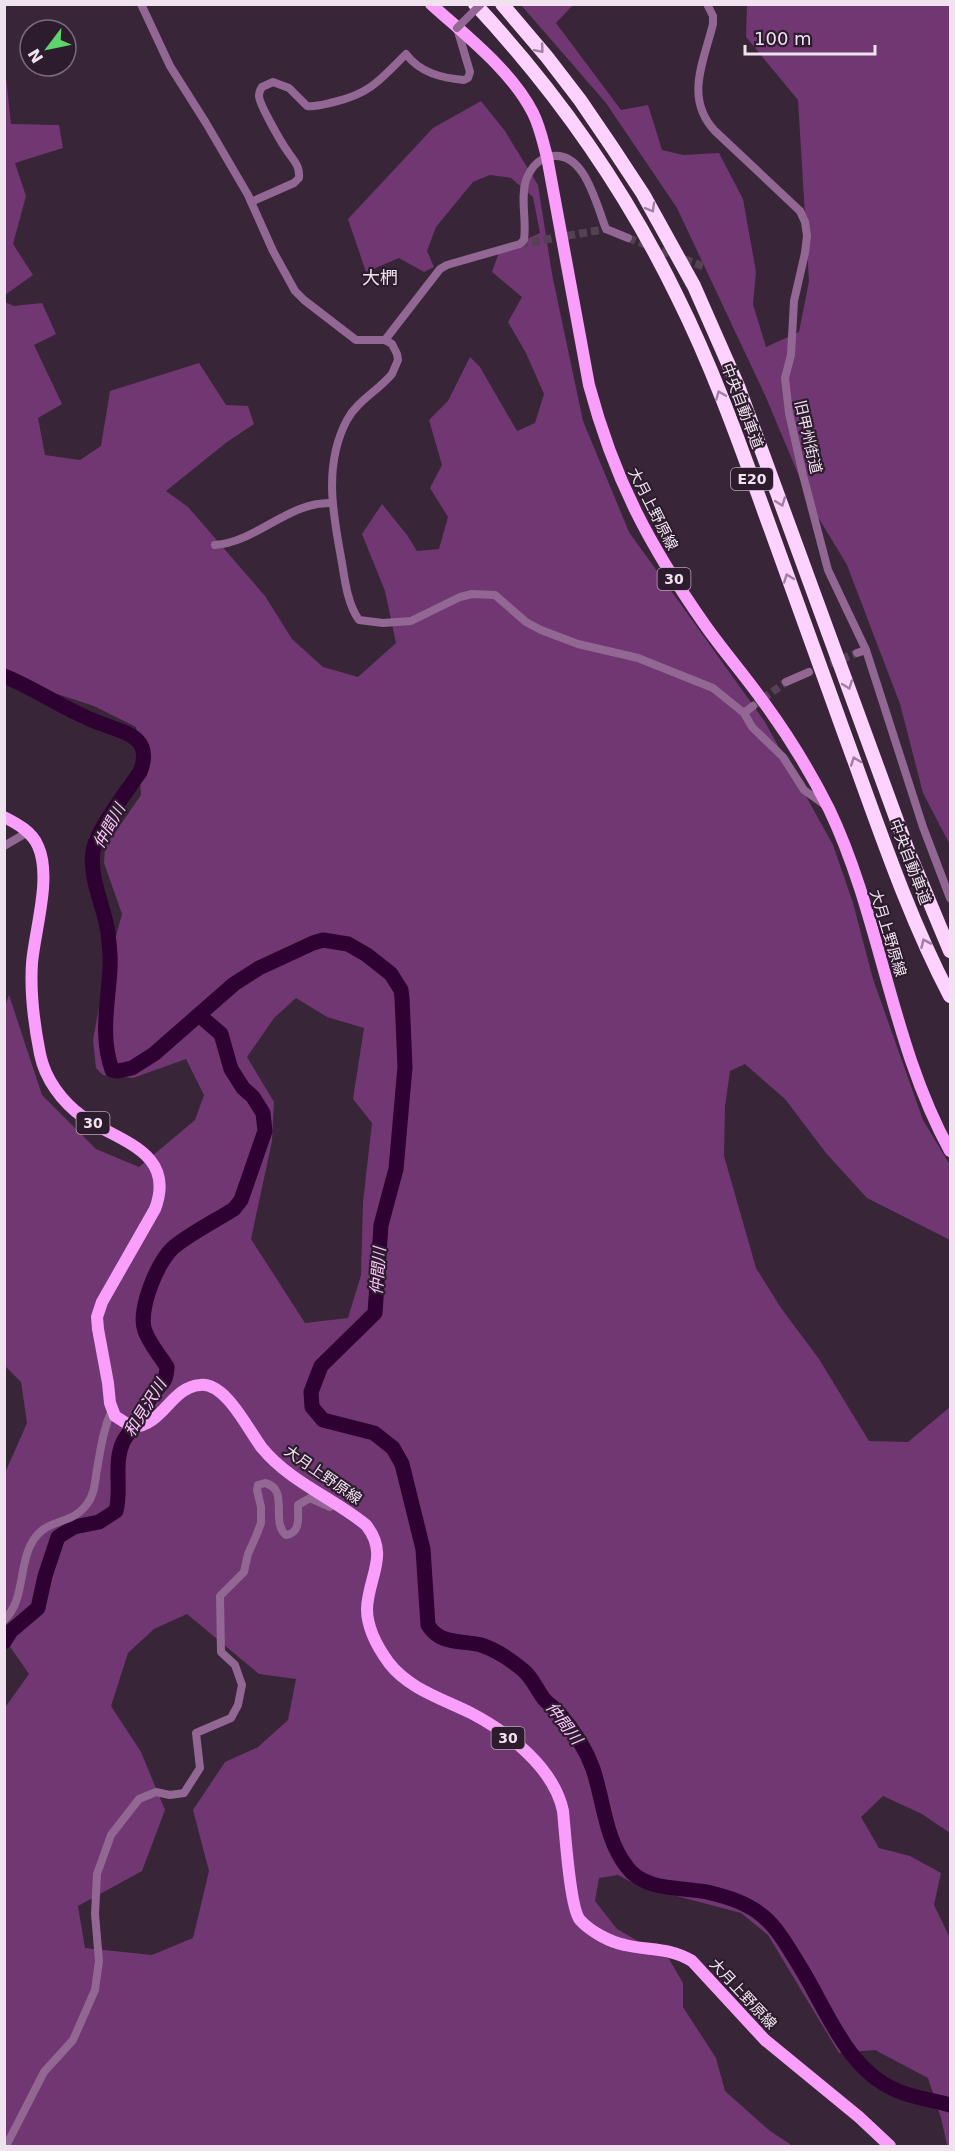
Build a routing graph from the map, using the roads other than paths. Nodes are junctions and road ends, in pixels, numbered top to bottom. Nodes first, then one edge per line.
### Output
1 (141, 4) edge
2 (431, 4) edge
3 (475, 4) edge
4 (482, 4) edge
5 (502, 4) edge
6 (707, 4) edge
7 (457, 28) junction
8 (547, 157) junction
9 (251, 202) junction
10 (628, 238) tunnel mouth
11 (385, 340) junction
12 (332, 503) junction
13 (215, 545) dead end
14 (866, 650) junction
15 (857, 653) tunnel mouth
16 (809, 672) tunnel mouth
17 (786, 682) tunnel mouth
18 (753, 706) tunnel mouth
19 (744, 713) junction
20 (828, 807) junction
21 (4, 817) edge
22 (28, 832) junction
23 (4, 846) edge
24 (951, 898) edge
25 (951, 951) edge
26 (951, 996) edge
27 (951, 1150) edge
28 (113, 1413) junction
29 (336, 1504) junction
30 (4, 1620) edge
31 (6, 2146) edge
32 (890, 2146) edge

1 - 9 street
2 - 7 main road, 大月上野原線 / 30
26 -> 3 highway, 中央自動車道 / E20
4 - 7 street, bridge
5 -> 25 highway, 中央自動車道 / E20
6 - 14 street, 旧甲州街道
7 - 8 main road, 大月上野原線 / 30
7 - 9 street
8 - 10 street
8 - 11 street
8 - 20 main road, 大月上野原線 / 30
9 - 11 street
11 - 12 street
12 - 13 street
12 - 19 street
14 - 15 street
14 - 24 street, 旧甲州街道
16 - 17 street
18 - 19 street
19 - 20 street
20 - 27 main road, 大月上野原線 / 30
21 - 22 main road
22 - 23 street
22 - 28 main road, 30
28 - 29 main road, 大月上野原線 / 30
28 - 30 street
29 - 31 street
29 - 32 main road, 大月上野原線 / 30

